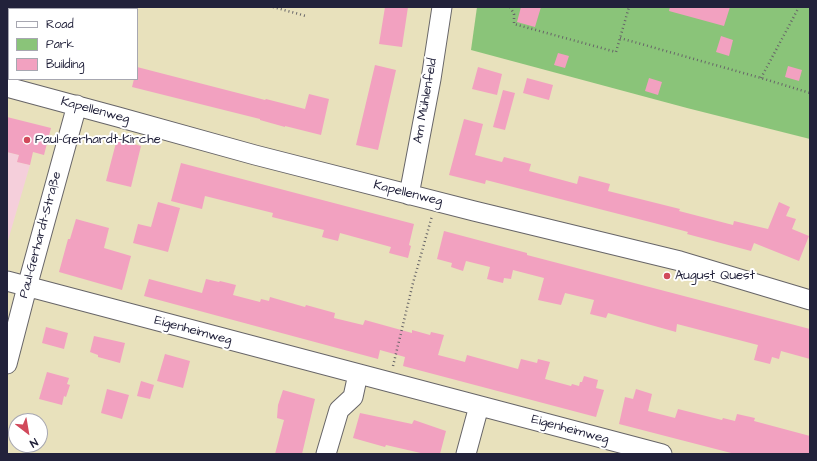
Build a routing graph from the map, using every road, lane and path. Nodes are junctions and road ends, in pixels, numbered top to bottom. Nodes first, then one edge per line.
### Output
1 (273, 7) edge
2 (442, 7) edge
3 (510, 7) edge
4 (629, 7) edge
5 (798, 7) edge
6 (306, 16) dead end
7 (620, 38) junction
8 (761, 78) junction
9 (7, 87) edge
10 (810, 93) edge
11 (77, 105) junction
12 (410, 195) junction
13 (436, 201) junction
14 (7, 281) edge
15 (27, 287) junction
16 (810, 300) edge
17 (7, 364) edge
18 (358, 374) junction
19 (389, 382) junction
20 (479, 406) junction
21 (326, 454) edge
22 (466, 454) edge
23 (662, 454) edge

1 - 6 path
2 - 12 street, Am Mühlenfeld
3 - 7 path
4 - 7 path
5 - 8 path
7 - 8 path
8 - 10 path
9 - 11 street, Kapellenweg
11 - 12 street, Kapellenweg
11 - 15 street, Paul-Gerhardt-Straße
12 - 13 street, Kapellenweg
13 - 16 street, Kapellenweg
13 - 19 path
14 - 15 street, Eigenheimweg
15 - 17 street, Paul-Gerhardt-Straße
15 - 18 street, Eigenheimweg
18 - 19 street, Eigenheimweg
18 - 21 street
19 - 20 street, Eigenheimweg
20 - 22 street
20 - 23 street, Eigenheimweg

